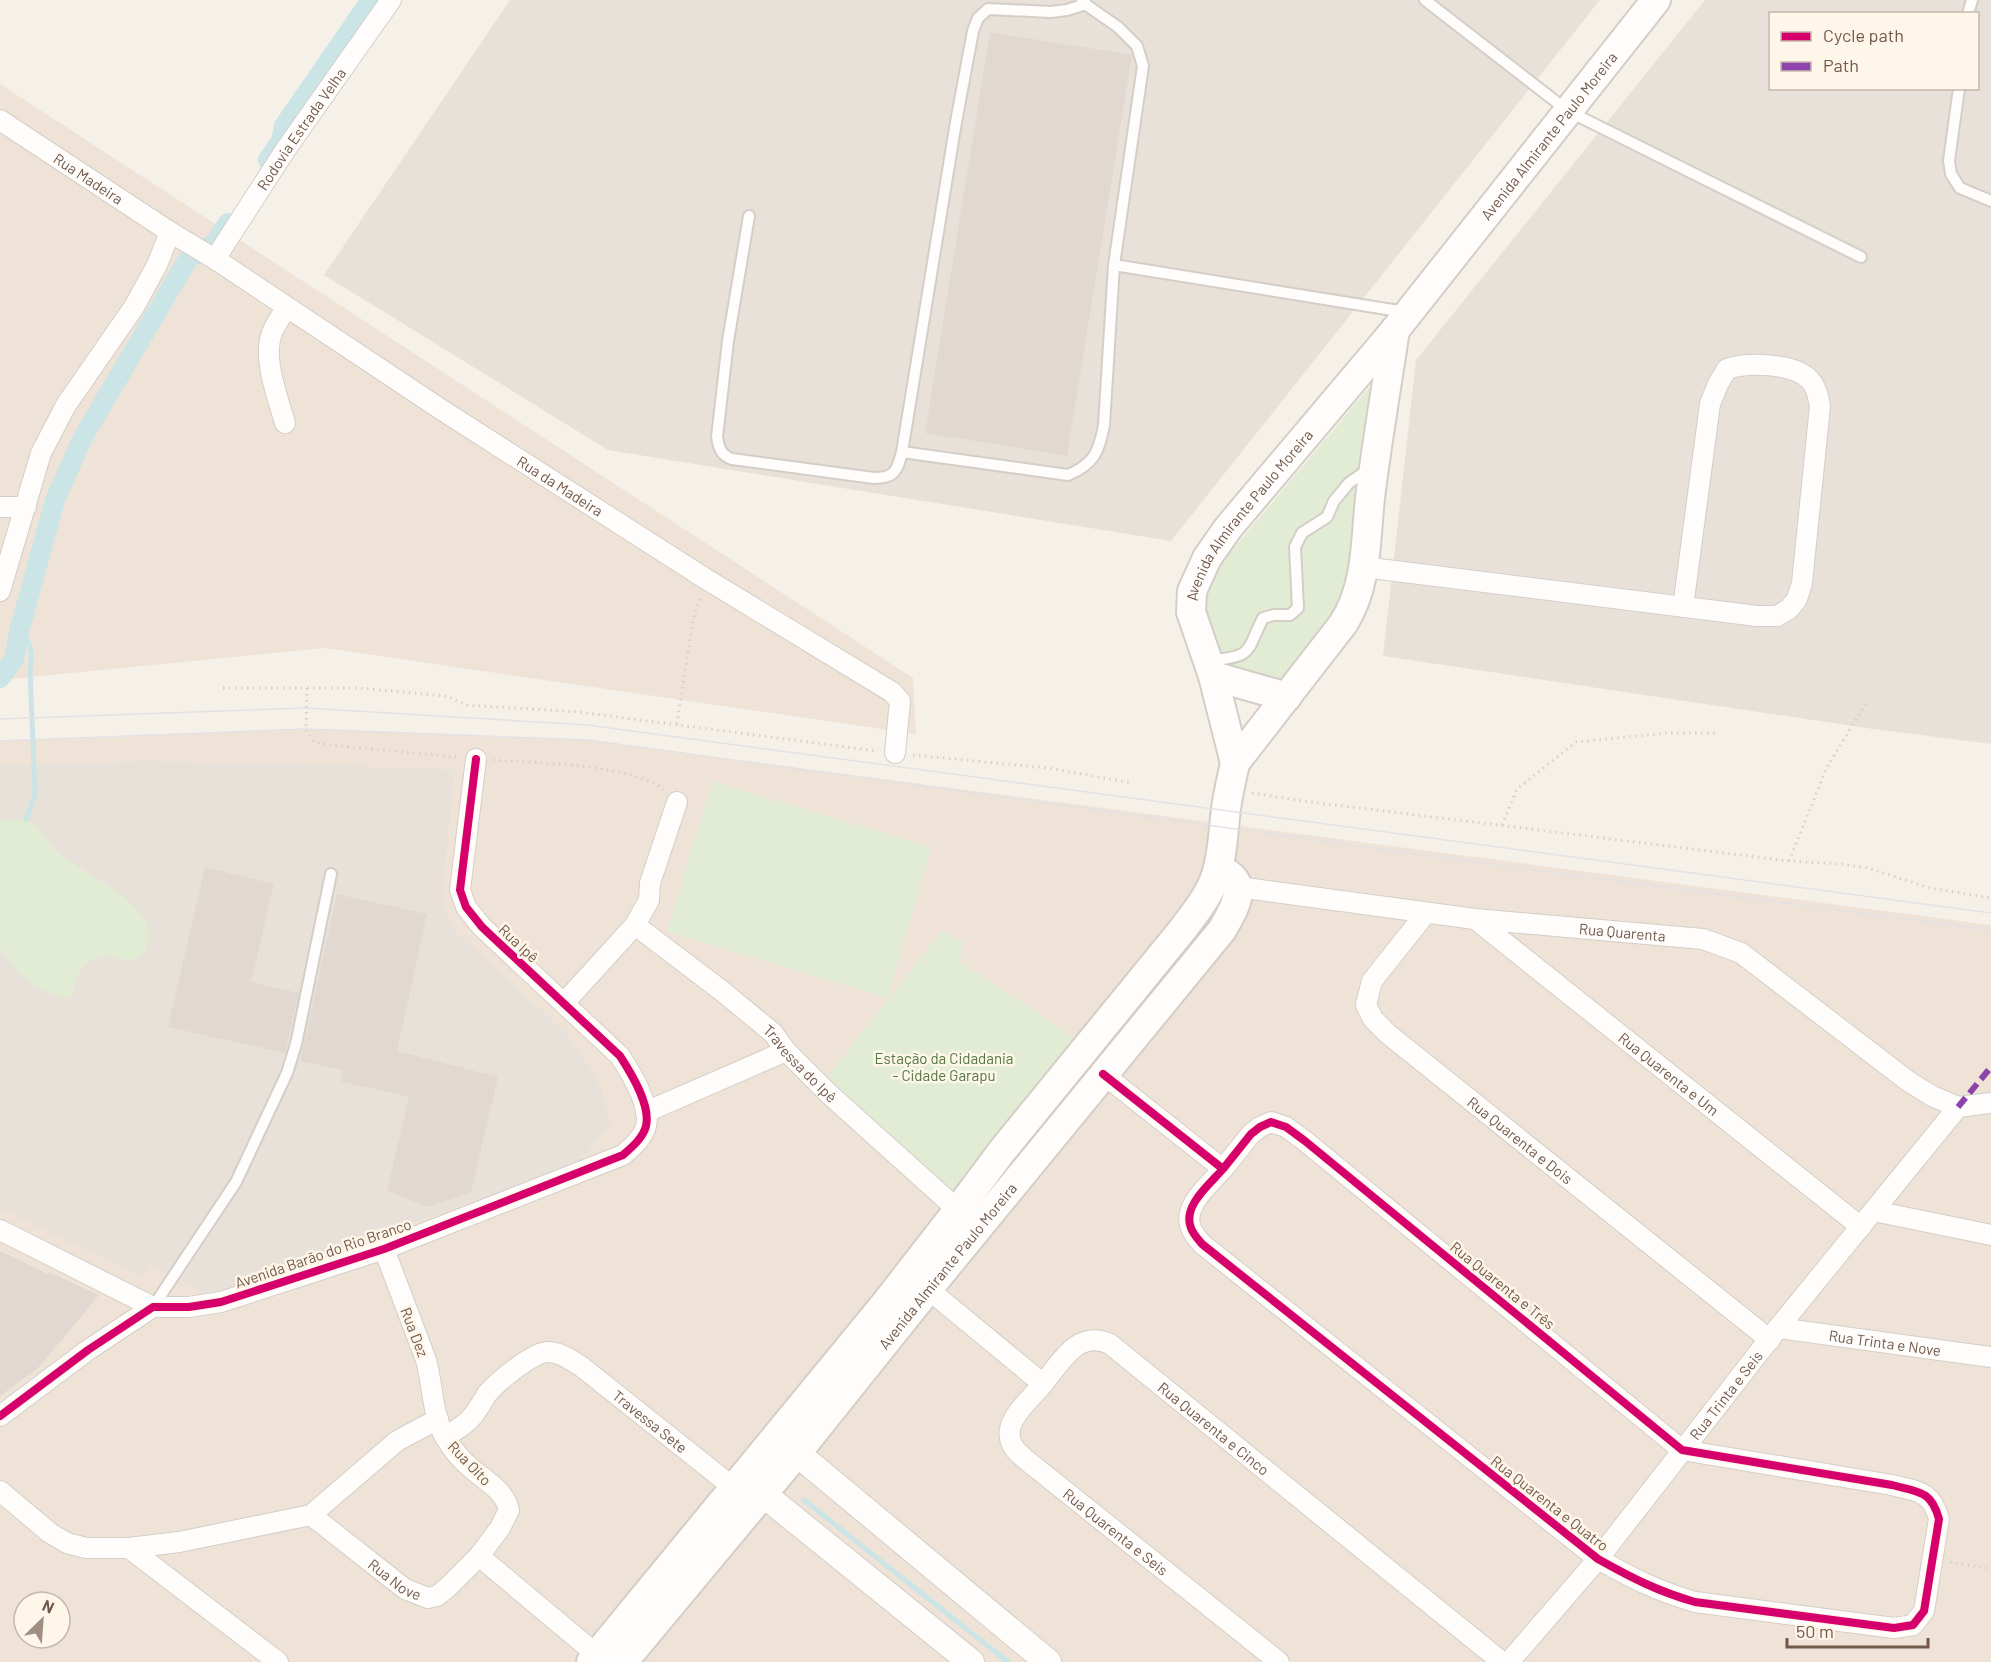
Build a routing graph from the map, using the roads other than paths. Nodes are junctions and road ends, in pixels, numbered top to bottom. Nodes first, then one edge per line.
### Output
1 (391, 0) edge
2 (1425, 0) edge
3 (1656, 0) edge
4 (1082, 2) edge
5 (1959, 90) edge
6 (1568, 111) junction
7 (0, 120) edge
8 (1991, 201) edge
9 (749, 216) dead end
10 (174, 234) junction
11 (212, 257) junction
12 (1861, 257) dead end
13 (1114, 265) junction
14 (286, 308) junction
15 (1402, 321) junction
16 (285, 423) dead end
17 (902, 452) junction
18 (1375, 465) junction
19 (0, 507) edge
20 (26, 507) junction
21 (1363, 567) junction
22 (0, 591) edge
23 (1683, 607) junction
24 (1210, 669) junction
25 (1287, 697) junction
26 (895, 753) road end
27 (476, 759) dead end
28 (1232, 776) junction
29 (677, 802) dead end
30 (331, 874) dead end
31 (1228, 878) junction
32 (1426, 913) junction
33 (1475, 919) junction
34 (635, 925) junction
35 (564, 1003) junction
36 (786, 1051) junction
37 (1103, 1074) junction
38 (1047, 1095) junction
39 (1991, 1103) edge
40 (1958, 1107) junction
41 (646, 1112) junction
42 (1071, 1113) junction
43 (1223, 1169) junction
44 (958, 1210) junction
45 (1874, 1211) junction
46 (1861, 1227) junction
47 (0, 1230) edge
48 (1991, 1235) edge
49 (384, 1249) junction
50 (928, 1289) junction
51 (153, 1307) junction
52 (1774, 1334) junction
53 (1991, 1357) edge
54 (1043, 1384) junction
55 (0, 1416) edge
56 (441, 1428) junction
57 (786, 1445) junction
58 (1682, 1450) junction
59 (746, 1486) junction
60 (0, 1491) edge
61 (1935, 1504) joint
62 (311, 1515) junction
63 (129, 1548) junction
64 (479, 1556) junction
65 (1598, 1559) junction
66 (613, 1660) edge
67 (278, 1662) edge
68 (971, 1662) edge
69 (1048, 1662) edge
70 (1279, 1662) edge
71 (1502, 1662) edge
72 (1509, 1662) edge

1 - 11 street, Rodovia Estrada Velha
2 - 6 lane
3 - 6 main road, Avenida Almirante Paulo Moreira
4 - 13 lane
4 - 17 lane
5 - 8 lane
6 - 12 lane
6 - 15 main road, Avenida Almirante Paulo Moreira
7 - 10 street, Rua Madeira
9 - 17 lane
10 - 11 street, Rua da Madeira
10 - 20 street
11 - 14 street, Rua da Madeira
13 - 15 lane
13 - 17 lane
14 - 16 street
14 - 26 street, Rua da Madeira
15 - 18 main road, Avenida Almirante Paulo Moreira
15 - 24 main road, Avenida Almirante Paulo Moreira
18 - 21 main road, Avenida Almirante Paulo Moreira
18 - 24 lane
19 - 20 street
20 - 22 street
21 - 23 street
21 - 25 main road, Avenida Almirante Paulo Moreira
23 - 23 street
24 - 25 main road
24 - 28 main road, Avenida Almirante Paulo Moreira
25 - 28 main road, Avenida Almirante Paulo Moreira
27 - 35 street, Rua Ipê
28 - 31 main road, Avenida Almirante Paulo Moreira
29 - 34 street
30 - 51 lane
31 - 32 street, Rua Quarenta
31 - 37 main road, Avenida Almirante Paulo Moreira
31 - 38 main road, Avenida Almirante Paulo Moreira
32 - 33 street, Rua Quarenta
32 - 52 street, Rua Quarenta e Dois
33 - 40 street, Rua Quarenta
33 - 46 street, Rua Quarenta e Um
34 - 35 street
34 - 36 street, Travessa do Ipê
35 - 41 street, Rua Ipê
36 - 41 street
36 - 44 street, Travessa do Ipê
37 - 42 main road, Avenida Almirante Paulo Moreira
37 - 43 street
38 - 42 main road
38 - 44 main road, Avenida Almirante Paulo Moreira
39 - 40 street
40 - 45 street, Rua Trinta e Seis
41 - 49 street, Avenida Barão do Rio Branco
42 - 50 main road, Avenida Almirante Paulo Moreira
43 - 58 street, Rua Quarenta e Três
43 - 65 street, Rua Quarenta e Quatro
44 - 57 main road, Avenida Almirante Paulo Moreira
45 - 46 street, Rua Trinta e Seis
45 - 48 street
46 - 52 street, Rua Trinta e Seis
47 - 51 street
49 - 51 street, Avenida Barão do Rio Branco
49 - 56 street, Rua Dez
50 - 54 street
50 - 57 main road, Avenida Almirante Paulo Moreira
51 - 55 street
52 - 53 street, Rua Trinta e Nove
52 - 58 street, Rua Trinta e Seis
54 - 70 street, Rua Quarenta e Seis
54 - 71 street, Rua Quarenta e Cinco
56 - 59 street, Travessa Sete
56 - 62 street
56 - 64 street, Rua Oito
57 - 59 main road, Avenida Almirante Paulo Moreira
57 - 69 street
58 - 61 street, Rua Quarenta e Três
58 - 65 street, Rua Trinta e Seis
59 - 66 main road, Avenida Almirante Paulo Moreira
59 - 68 street
60 - 63 street
61 - 65 street, Rua Quarenta e Quatro
62 - 63 street
62 - 64 street, Rua Nove
63 - 67 street
64 - 66 street
65 - 72 street, Rua Trinta e Seis

